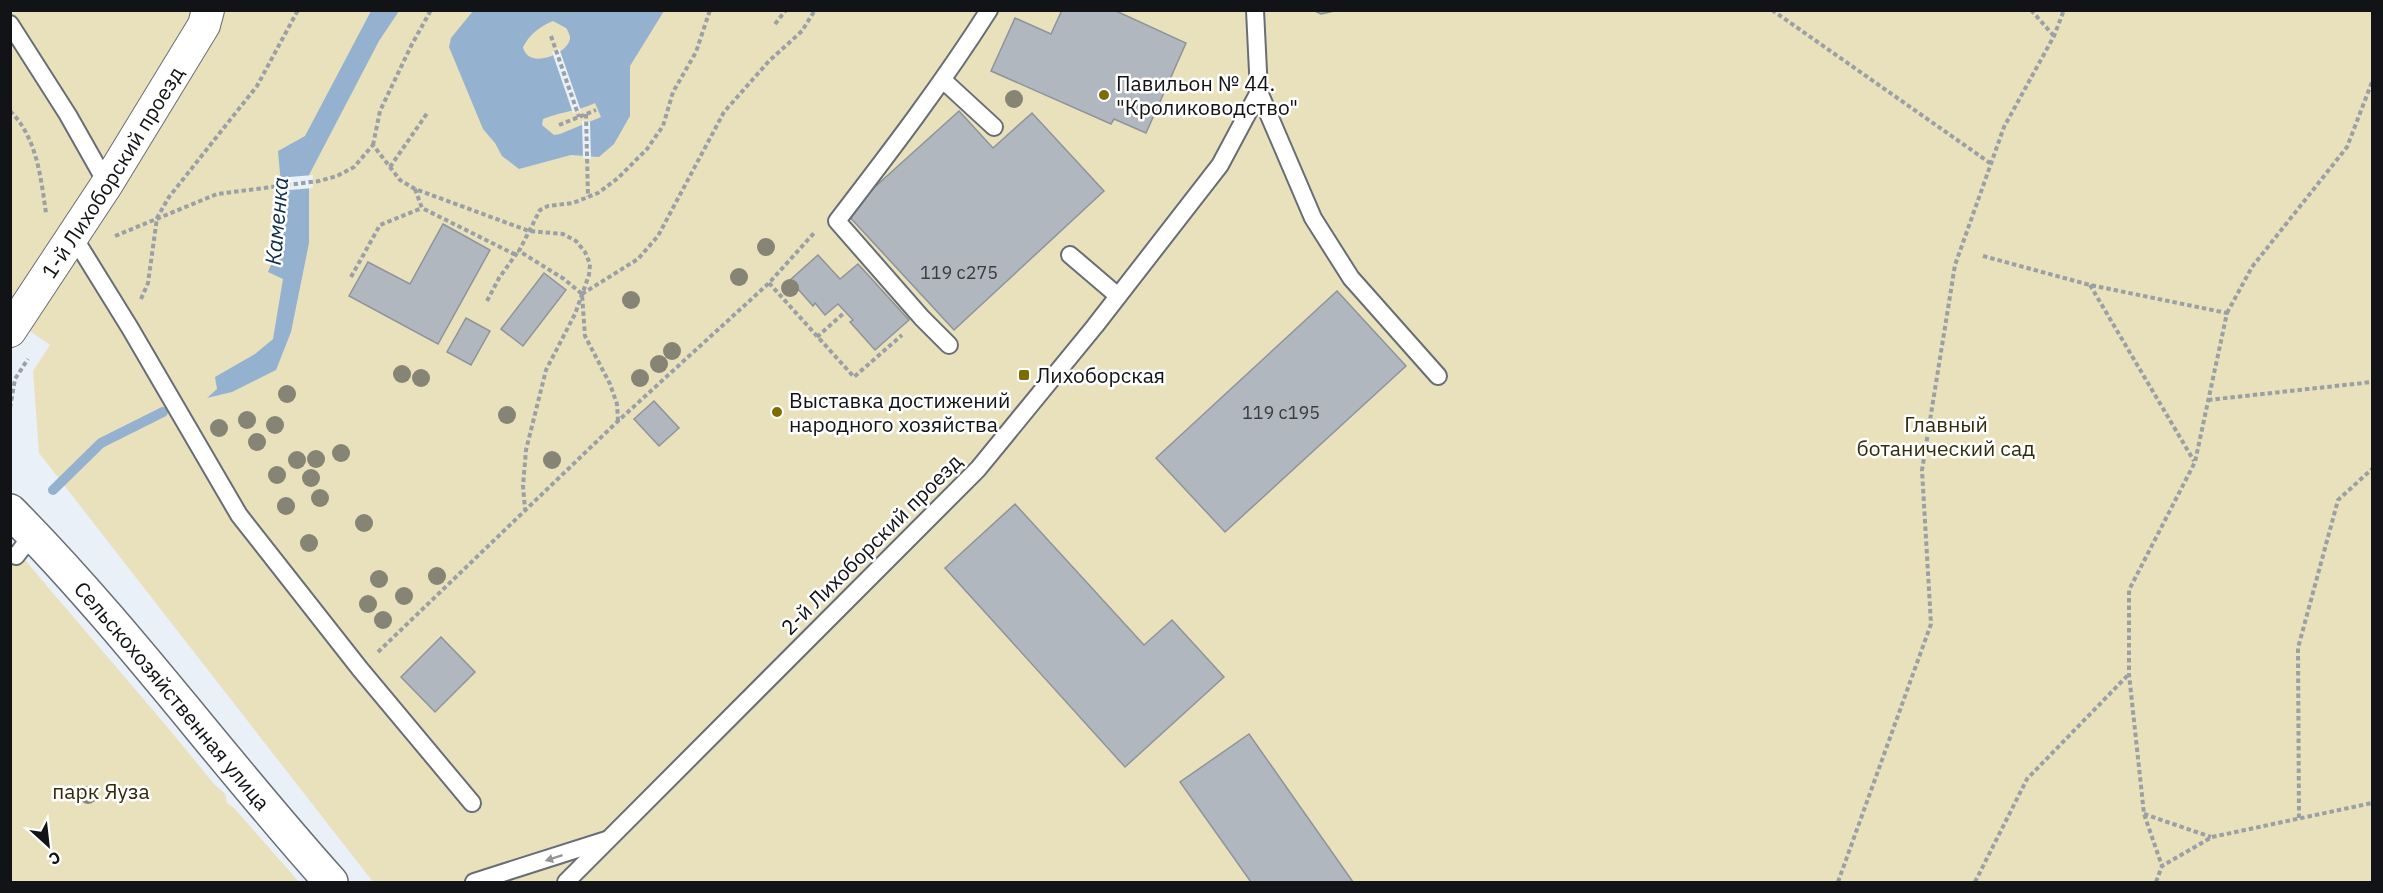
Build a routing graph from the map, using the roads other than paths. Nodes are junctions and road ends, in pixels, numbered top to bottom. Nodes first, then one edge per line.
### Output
1 (208, 10) edge
2 (989, 10) edge
3 (1255, 10) edge
4 (10, 24) edge
5 (944, 81) junction
6 (1259, 92) junction
7 (994, 128) dead end
8 (107, 184) junction
9 (74, 237) junction
10 (1070, 255) dead end
11 (1118, 296) junction
12 (10, 331) edge
13 (949, 345) dead end
14 (1438, 376) dead end
15 (20, 534) edge
16 (472, 802) dead end
17 (610, 839) junction
18 (331, 882) edge
19 (474, 882) edge
20 (566, 882) edge

1 - 8 street, 1-й Лихоборский проезд
2 - 5 lane
3 - 6 lane
4 - 8 lane
5 - 7 lane
5 - 13 lane
6 - 11 lane, 2-й Лихоборский проезд
6 - 14 lane
8 - 9 street, 1-й Лихоборский проезд
9 - 12 street, 1-й Лихоборский проезд
9 - 16 lane
10 - 11 lane
11 - 17 lane, 2-й Лихоборский проезд
15 - 18 main road, Сельскохозяйственная улица
17 -> 19 lane, 2-й Лихоборский проезд
17 - 20 lane, 2-й Лихоборский проезд

